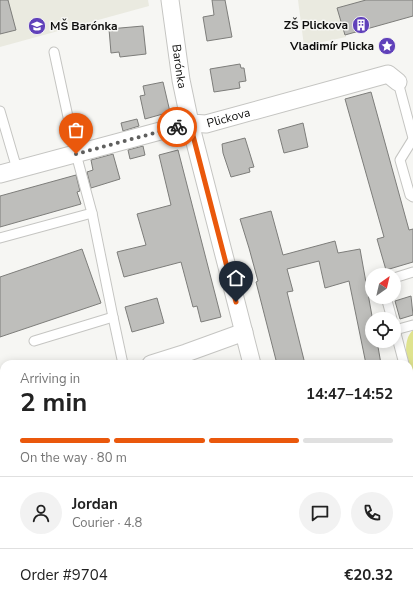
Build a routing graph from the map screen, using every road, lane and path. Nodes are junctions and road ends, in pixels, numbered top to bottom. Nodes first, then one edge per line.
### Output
1 (170, 0) edge
2 (54, 52) dead end
3 (398, 82) joint
4 (0, 111) edge
5 (190, 124) junction
6 (413, 139) edge
7 (76, 154) junction
8 (17, 169) junction
9 (0, 174) edge
10 (413, 197) edge
11 (92, 213) junction
12 (0, 238) edge
13 (413, 272) edge
14 (401, 276) edge
15 (113, 317) junction
16 (413, 325) edge
17 (401, 327) edge
18 (244, 332) junction
19 (34, 341) dead end
20 (400, 348) edge
21 (187, 359) edge
22 (122, 360) edge
23 (251, 360) edge
24 (403, 360) edge

1 - 5 street, Barónka
2 - 7 lane
3 - 5 street, Plickova
3 - 6 lane, Plickova
4 - 8 lane
5 - 7 street, Plickova
5 - 18 street, Barónka
6 - 10 lane
7 - 8 street, Plickova
7 - 11 lane
8 - 9 street, Plickova
11 - 12 lane
11 - 15 lane
13 - 14 lane
15 - 19 lane
15 - 22 lane
16 - 17 lane
18 - 21 street
18 - 23 street, Barónka
20 - 24 lane

